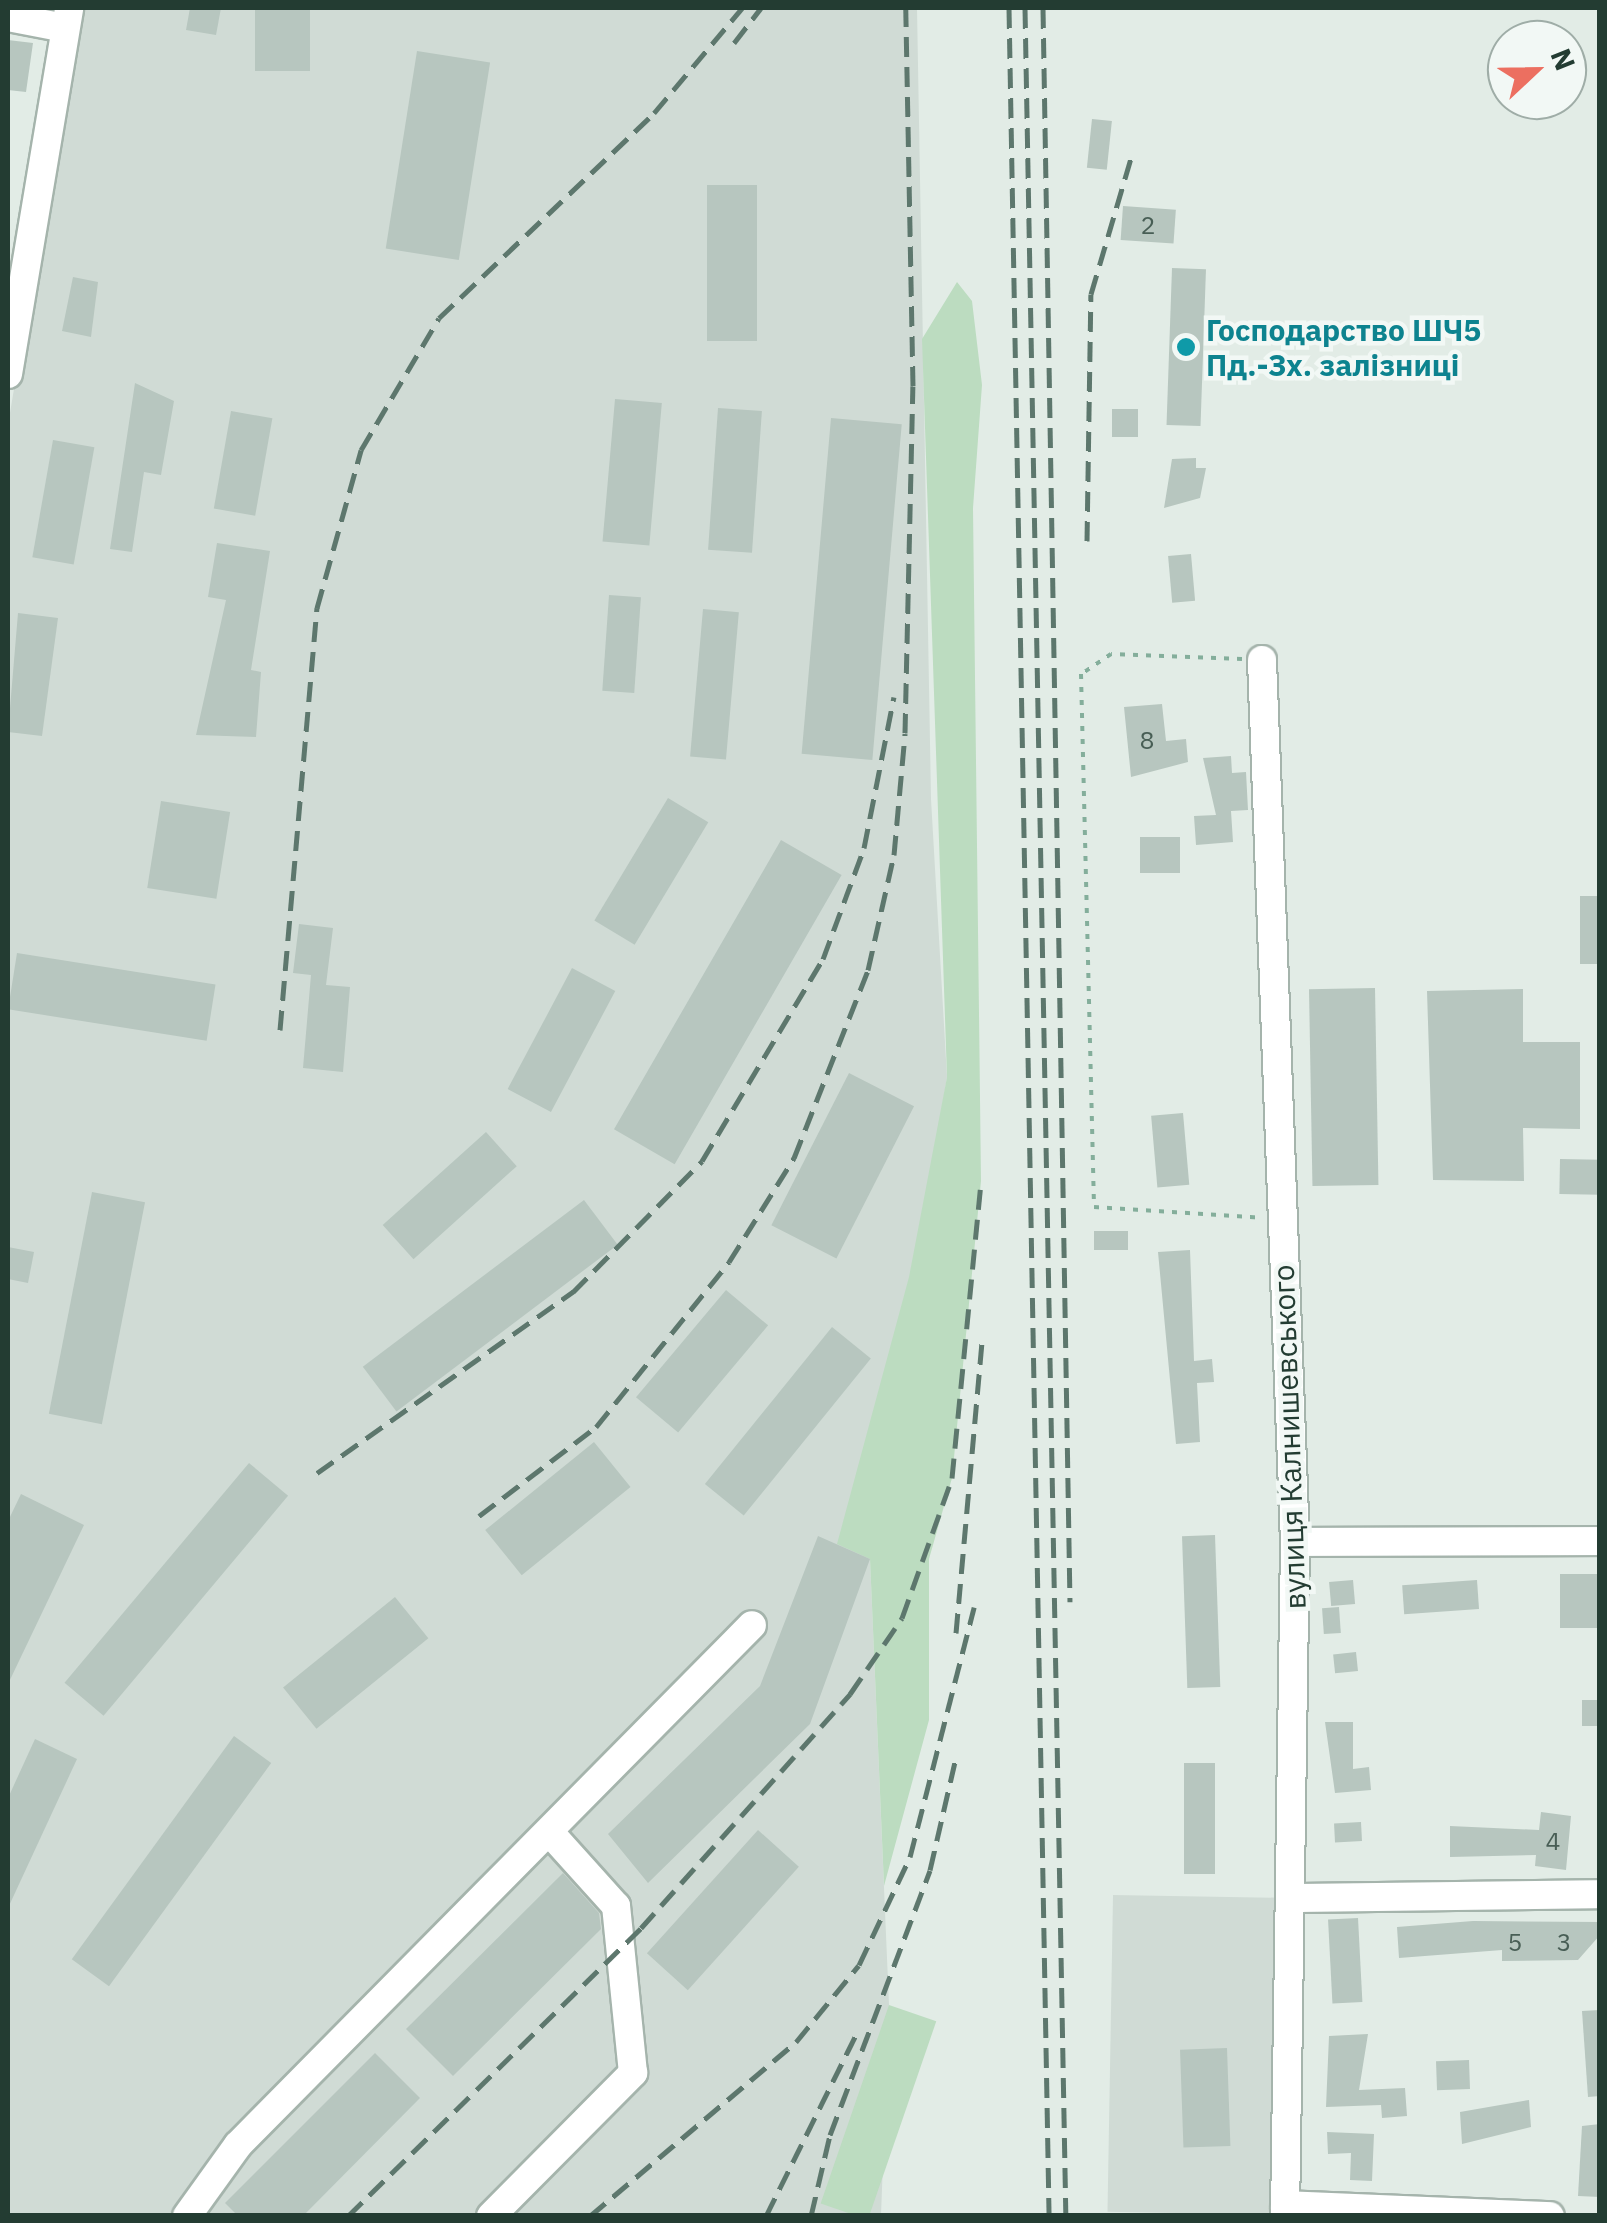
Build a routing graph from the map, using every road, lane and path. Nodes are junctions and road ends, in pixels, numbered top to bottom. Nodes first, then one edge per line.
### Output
1 (8, 17) edge
2 (67, 18) edge
3 (16, 265) edge
4 (8, 374) edge
5 (1262, 660) joint
6 (1282, 1220) junction
7 (1600, 1541) edge
8 (1296, 1542) junction
9 (752, 1625) dead end
10 (553, 1836) junction
11 (1600, 1894) edge
12 (1292, 1898) junction
13 (1284, 2210) edge
14 (187, 2216) edge
15 (491, 2216) edge
16 (1550, 2216) edge

1 - 2 street
2 - 3 street
3 - 4 street
5 - 6 street, вулиця Калнишевського
5 - 6 path
6 - 8 street, вулиця Калнишевського
7 - 8 street
8 - 12 street, вулиця Калнишевського
9 - 10 street
10 - 14 street
10 - 15 street
11 - 12 street
12 - 13 street, вулиця Калнишевського
13 - 16 street

